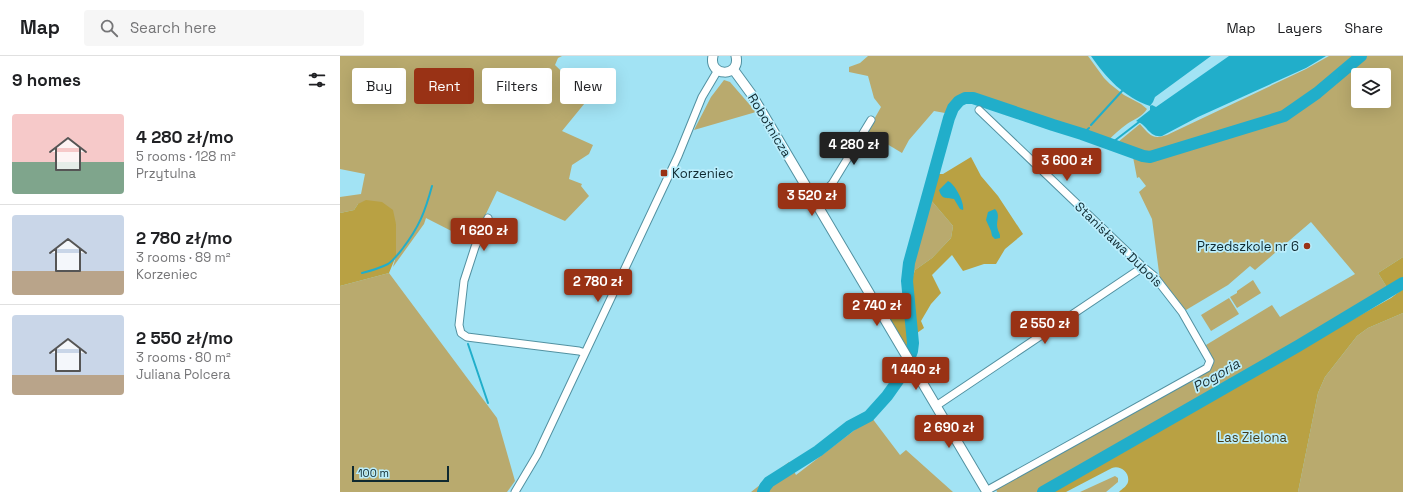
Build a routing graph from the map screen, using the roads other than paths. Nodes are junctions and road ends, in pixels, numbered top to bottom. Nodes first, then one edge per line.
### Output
1 (713, 56) edge
2 (736, 56) edge
3 (733, 69) junction
4 (718, 70) junction
5 (979, 110) dead end
6 (870, 120) dead end
7 (812, 196) junction
8 (488, 218) dead end
9 (1143, 267) junction
10 (585, 353) junction
11 (936, 406) junction
12 (987, 491) edge
13 (514, 492) edge

1 - 4 street
2 - 3 street
3 - 4 street
3 - 7 street, Robotnicza
4 - 10 street
5 - 9 street, Stanisława Dubois
6 - 7 street
7 - 11 street, Robotnicza
8 - 10 street
9 - 11 street
9 - 12 street, Stanisława Dubois
10 - 13 street
11 - 12 street, Robotnicza

